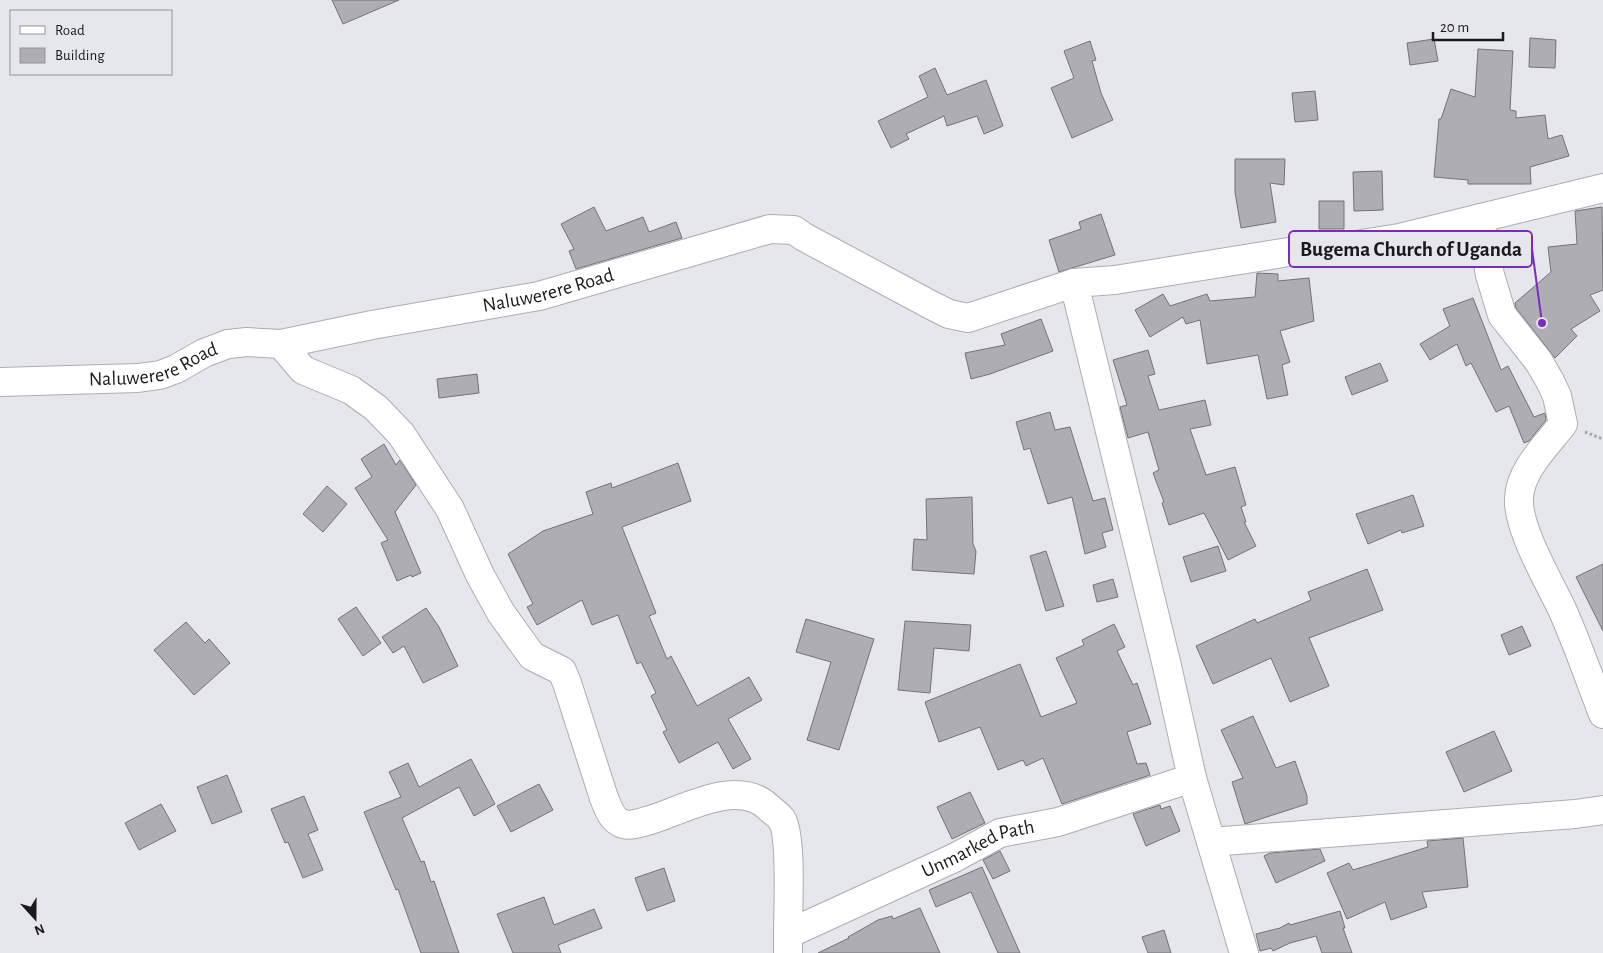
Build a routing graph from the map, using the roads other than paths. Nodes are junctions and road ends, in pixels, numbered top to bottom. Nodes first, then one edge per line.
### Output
1 (1603, 188) edge
2 (1480, 218) junction
3 (1074, 283) junction
4 (281, 344) junction
5 (0, 382) edge
6 (1603, 714) edge
7 (1192, 778) junction
8 (1603, 810) edge
9 (1211, 842) junction
10 (788, 943) edge
11 (1244, 953) edge

1 - 2 street, Naluwerere Road
2 - 3 street, Naluwerere Road
2 - 6 street
3 - 4 street, Naluwerere Road
3 - 7 street
4 - 5 street, Naluwerere Road
4 - 10 street
7 - 9 street
7 - 10 street, Unmarked Path
8 - 9 street
9 - 11 street

